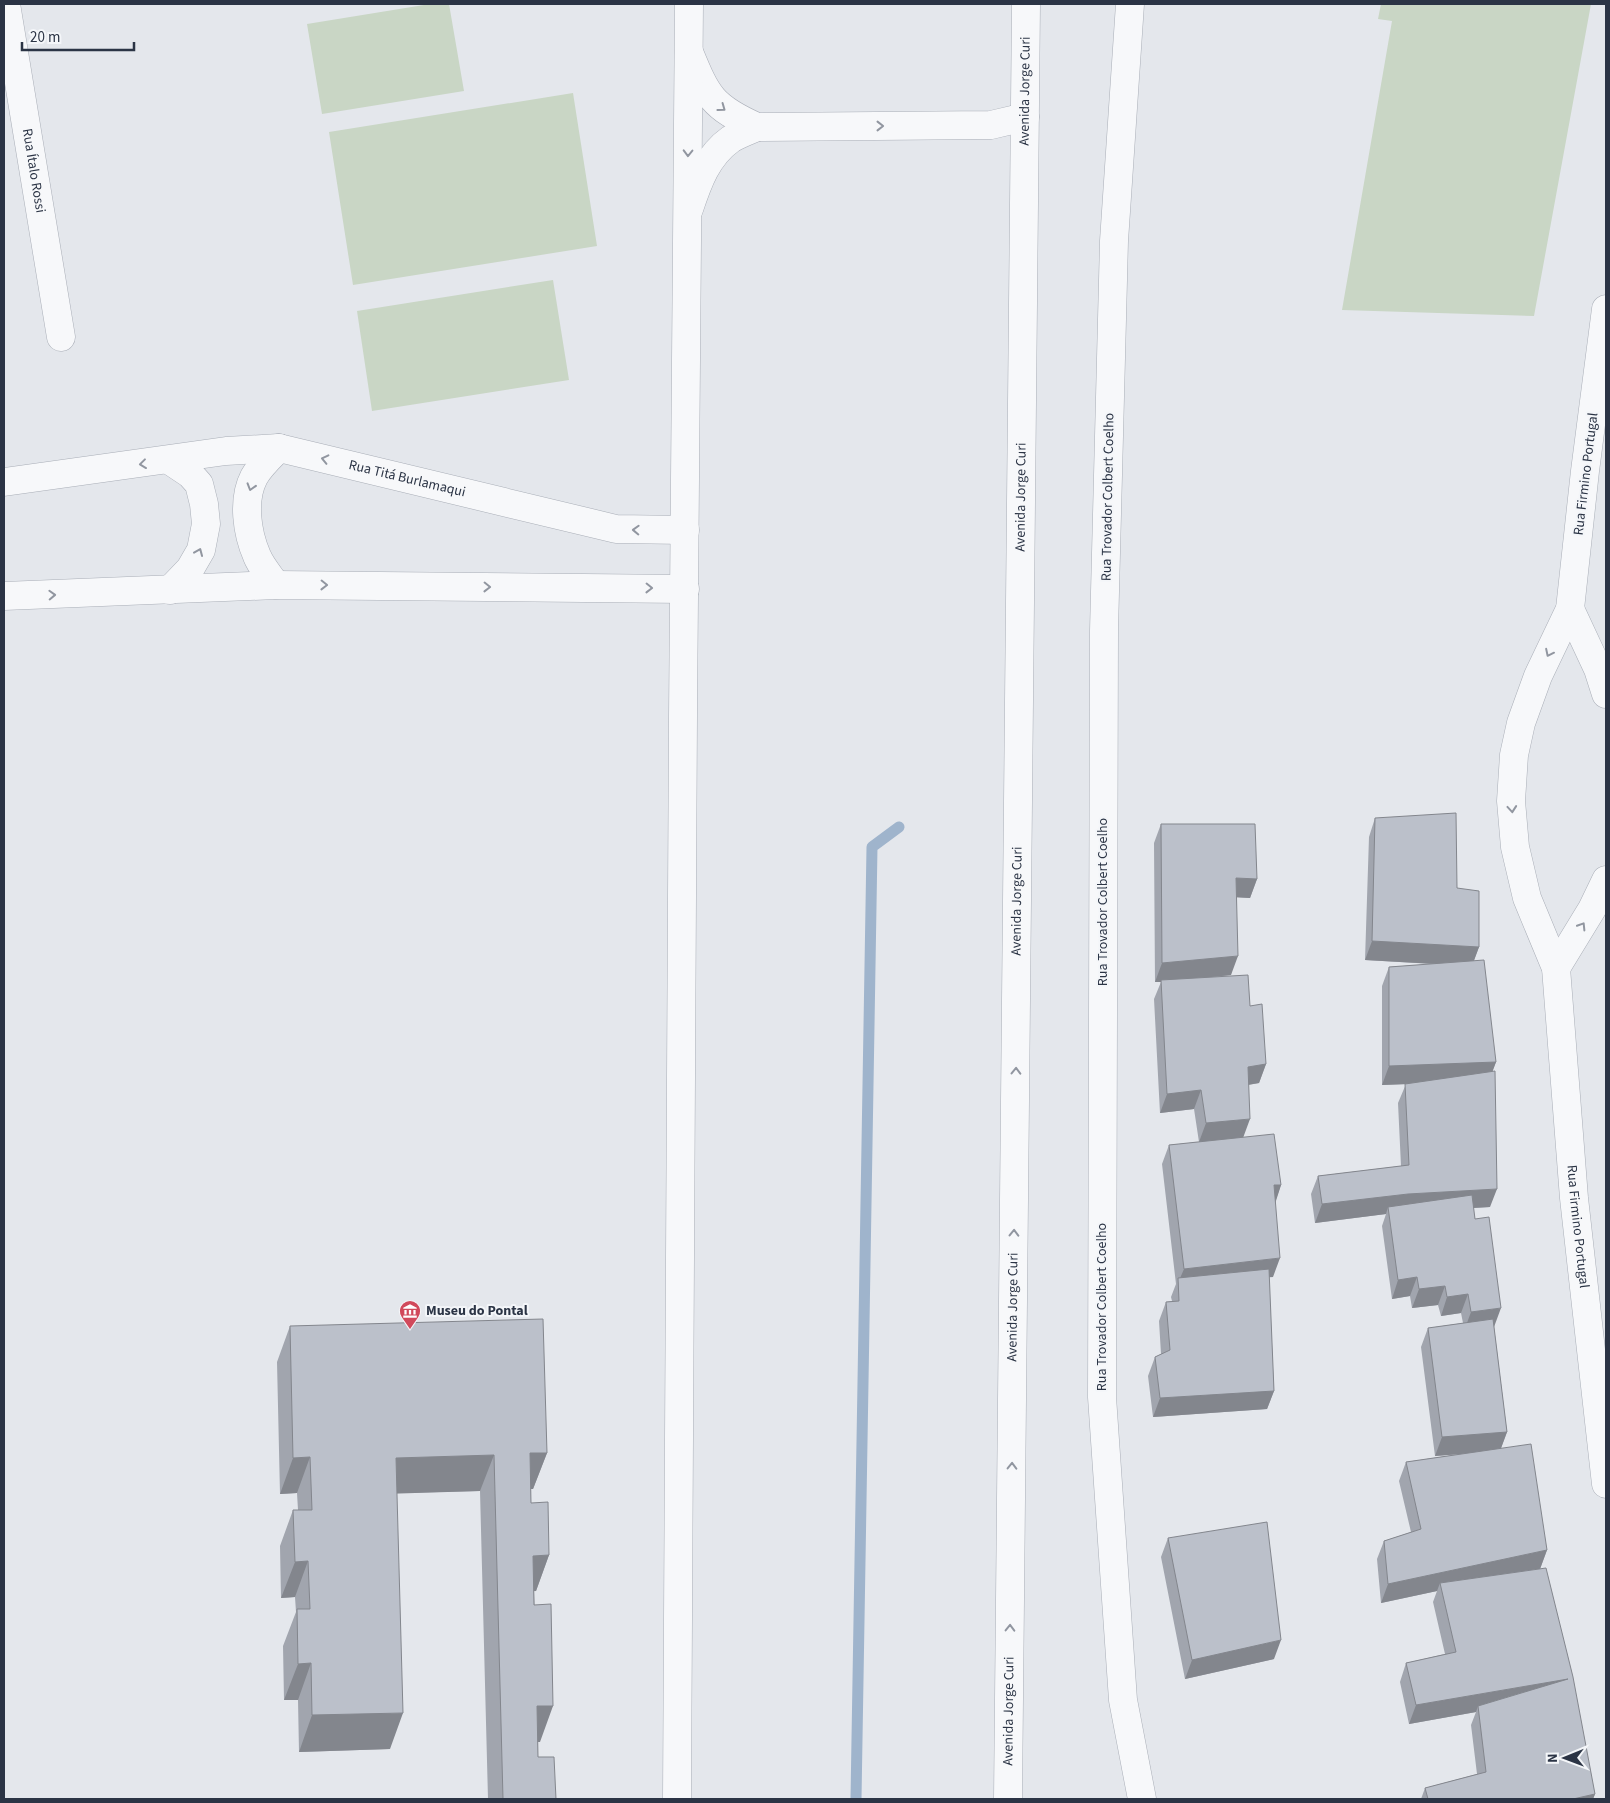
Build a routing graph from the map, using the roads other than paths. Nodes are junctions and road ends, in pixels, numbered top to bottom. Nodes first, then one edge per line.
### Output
1 (6, 4) edge
2 (690, 4) edge
3 (1026, 4) edge
4 (1130, 4) edge
5 (689, 52) junction
6 (1025, 116) junction
7 (757, 127) junction
8 (15, 134) edge
9 (688, 212) junction
10 (1606, 309) edge
11 (61, 337) dead end
12 (279, 448) junction
13 (169, 460) junction
14 (4, 482) edge
15 (685, 530) junction
16 (276, 585) junction
17 (685, 588) junction
18 (170, 590) junction
19 (4, 596) edge
20 (1570, 609) junction
21 (1606, 694) edge
22 (1606, 880) edge
23 (1556, 968) junction
24 (1606, 1484) edge
25 (677, 1799) edge
26 (1008, 1799) edge
27 (1142, 1799) edge

1 - 8 street, Rua Ítalo Rossi
2 - 5 street
3 - 6 street, Avenida Jorge Curi
4 - 27 street, Rua Trovador Colbert Coelho
5 -> 7 street
5 -> 9 street
7 -> 6 street
26 -> 6 street, Avenida Jorge Curi
7 - 9 street
8 - 11 street, Rua Ítalo Rossi
9 - 15 street
10 - 20 street, Rua Firmino Portugal
12 - 13 street, Rua Titá Burlamaqui
15 -> 12 street, Rua Titá Burlamaqui
12 -> 16 street
13 -> 14 street
18 -> 13 street
15 - 17 street
16 -> 17 street
16 - 18 street
17 - 25 street
19 -> 18 street
20 - 21 street
20 -> 23 street, Rua Firmino Portugal
23 -> 22 street
23 - 24 street, Rua Firmino Portugal

